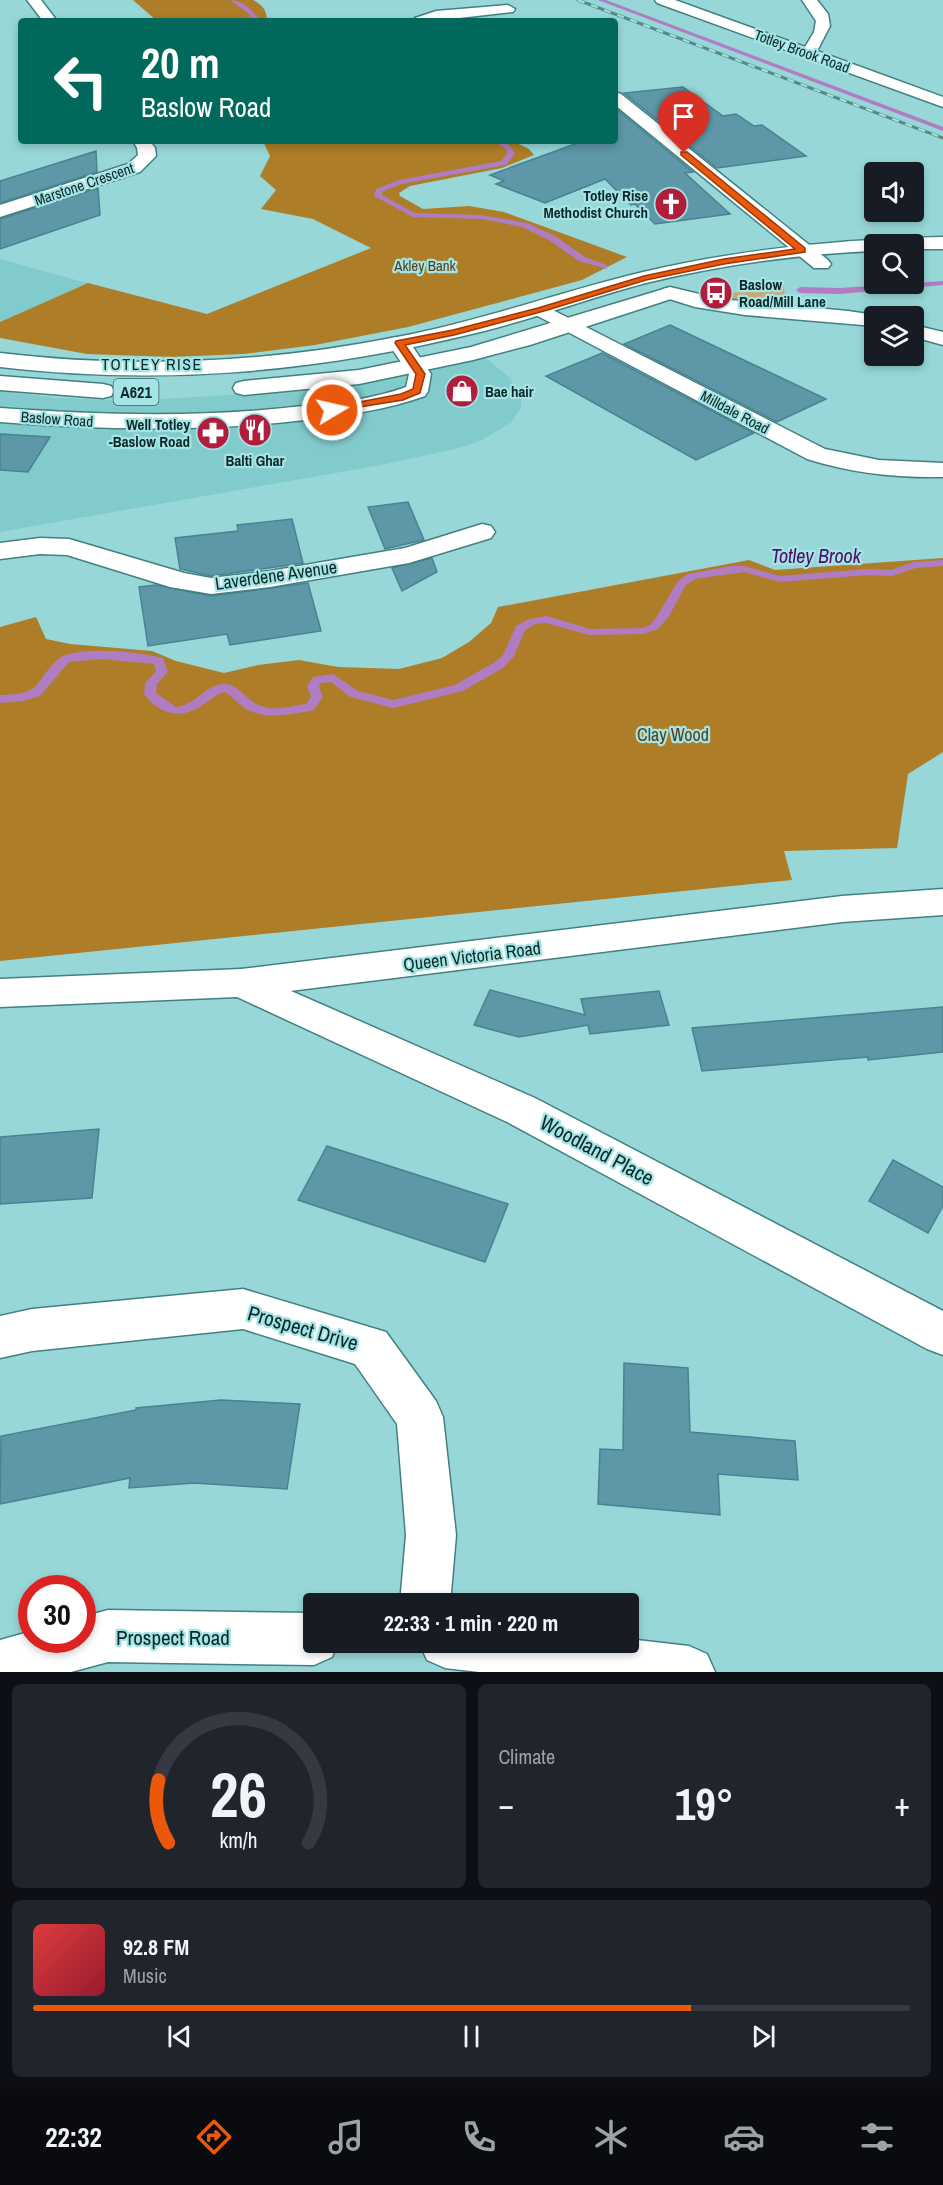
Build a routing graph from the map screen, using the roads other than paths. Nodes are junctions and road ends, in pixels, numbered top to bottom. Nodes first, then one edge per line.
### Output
1 (34, 0) edge
2 (496, 0) edge
3 (662, 0) edge
4 (809, 0) edge
5 (508, 9) junction
6 (48, 18) edge
7 (428, 18) edge
8 (518, 18) edge
9 (808, 53) junction
10 (618, 99) edge
11 (943, 102) edge
12 (143, 144) edge
13 (0, 212) edge
14 (943, 243) edge
15 (802, 250) junction
16 (924, 260) edge
17 (943, 260) edge
18 (864, 262) edge
19 (821, 264) junction
20 (670, 293) junction
21 (541, 310) junction
22 (864, 320) edge
23 (571, 325) junction
24 (924, 334) edge
25 (943, 339) edge
26 (399, 343) junction
27 (0, 360) edge
28 (416, 365) junction
29 (0, 383) edge
30 (225, 389) dead end
31 (123, 392) dead end
32 (0, 415) edge
33 (943, 470) edge
34 (482, 532) dead end
35 (0, 551) edge
36 (943, 902) edge
37 (241, 983) junction
38 (0, 993) edge
39 (943, 1335) edge
40 (0, 1337) edge
41 (426, 1593) edge
42 (303, 1638) edge
43 (534, 1653) edge
44 (0, 1666) edge
45 (689, 1672) edge

1 - 6 street
2 - 5 street
3 - 9 street, Totley Brook Road
4 - 9 street
5 - 7 street
5 - 8 street
9 - 11 street, Totley Brook Road
10 - 15 street
12 - 13 street, Marstone Crescent
14 - 15 street, A621
15 - 19 street
15 - 21 street, A621
16 - 17 street
18 - 19 street
19 - 20 street
20 - 22 street
20 - 23 street
21 - 23 street, Milldale Road
21 - 26 street, A621
23 - 28 street
23 - 33 street, Milldale Road
24 - 25 street
26 - 27 street, A621
26 - 28 street
28 - 30 street
28 - 32 street, Baslow Road
29 - 31 street, A621
34 - 35 street, Laverdene Avenue
36 - 37 street, Queen Victoria Road
37 - 38 street, Queen Victoria Road
37 - 39 street, Woodland Place
40 - 41 street, Prospect Drive
42 - 44 street, Prospect Road
43 - 45 street

